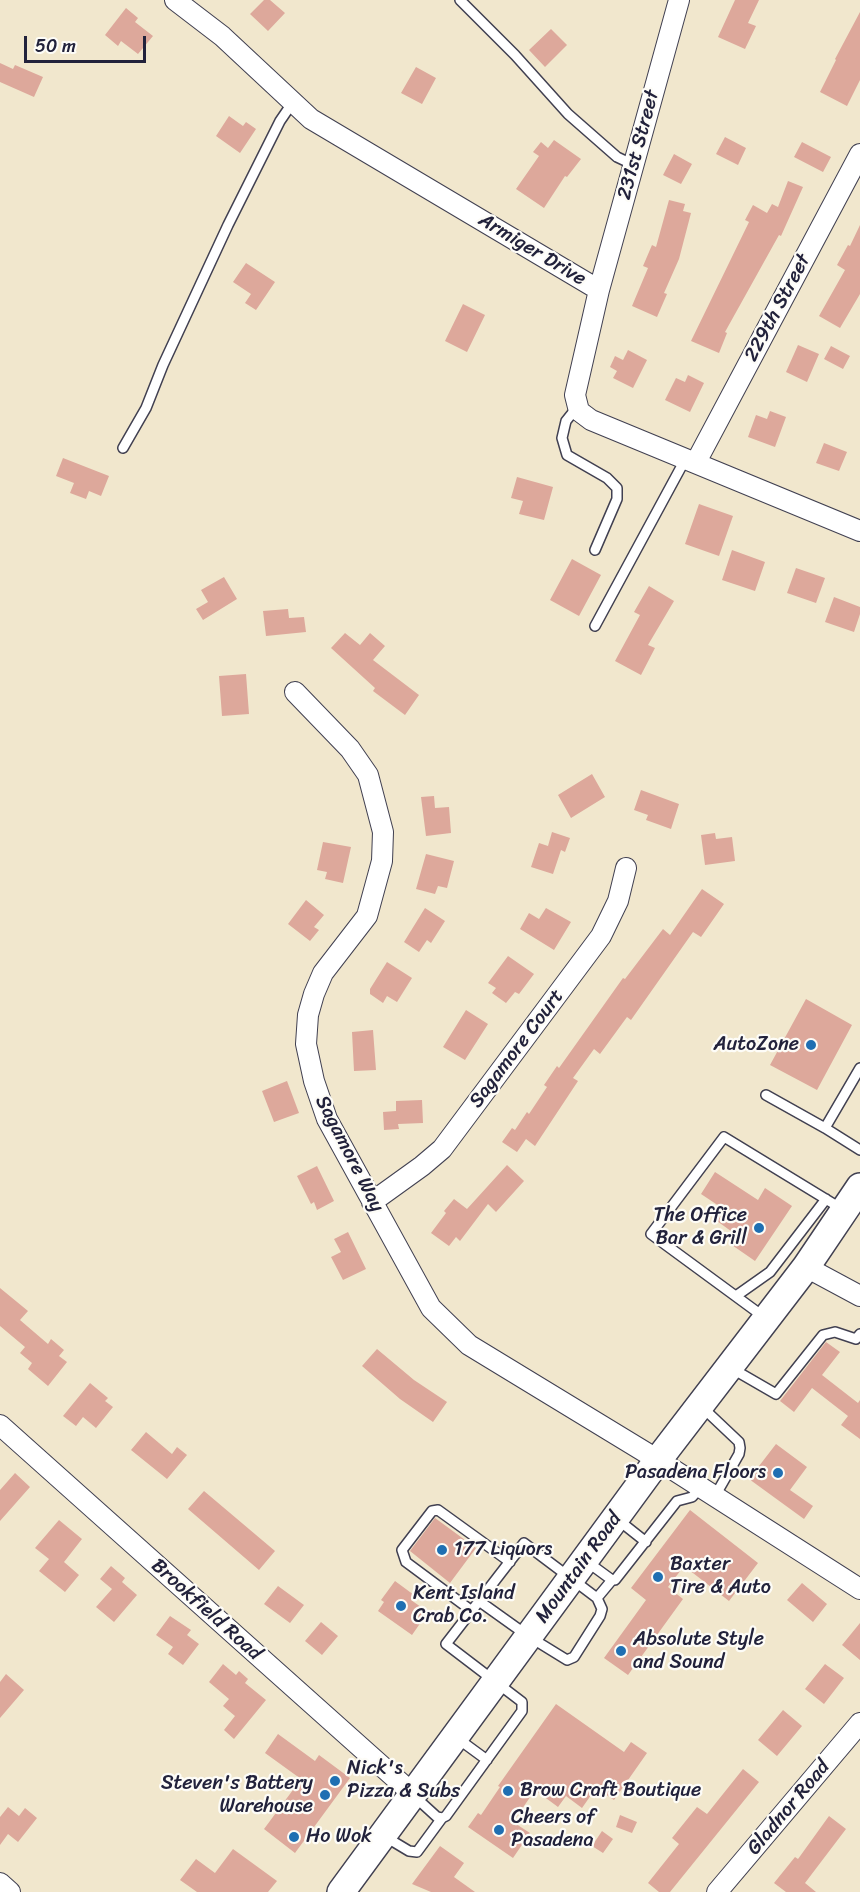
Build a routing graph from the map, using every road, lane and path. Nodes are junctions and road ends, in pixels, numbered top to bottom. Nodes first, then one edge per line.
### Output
1 (175, 0) edge
2 (460, 0) edge
3 (679, 0) edge
4 (292, 102) junction
5 (860, 154) edge
6 (634, 165) junction
7 (599, 290) junction
8 (578, 406) junction
9 (123, 448) dead end
10 (691, 460) junction
11 (858, 526) edge
12 (594, 550) dead end
13 (595, 626) dead end
14 (295, 693) dead end
15 (626, 868) dead end
16 (860, 1068) edge
17 (766, 1095) dead end
18 (825, 1128) junction
19 (860, 1150) edge
20 (860, 1187) edge
21 (372, 1202) junction
22 (835, 1205) junction
23 (806, 1267) junction
24 (736, 1296) junction
25 (860, 1296) edge
26 (766, 1318) junction
27 (860, 1334) edge
28 (729, 1367) junction
29 (700, 1405) junction
30 (0, 1425) edge
31 (658, 1460) junction
32 (708, 1492) junction
33 (615, 1517) junction
34 (646, 1542) junction
35 (510, 1562) junction
36 (578, 1569) junction
37 (612, 1580) junction
38 (860, 1588) edge
39 (597, 1598) junction
40 (479, 1601) junction
41 (472, 1611) junction
42 (528, 1636) junction
43 (495, 1681) junction
44 (860, 1723) edge
45 (455, 1736) junction
46 (487, 1760) junction
47 (412, 1794) junction
48 (442, 1818) junction
49 (383, 1835) junction
50 (0, 1883) edge
51 (10, 1892) edge
52 (341, 1892) edge
53 (717, 1892) edge

1 - 4 street, Armiger Drive
2 - 6 lane
3 - 6 street, 231st Street
4 - 7 street, Armiger Drive
4 - 9 lane
5 - 10 street, 229th Street
6 - 7 street, 231st Street
7 - 8 street, Armiger Drive
8 - 10 street
8 - 12 lane
10 - 11 street
10 - 13 lane
14 - 21 street, Sagamore Way
15 - 21 street, Sagamore Court
16 - 18 lane
17 - 18 lane
18 - 19 lane
20 - 22 main road, Mountain Road
21 - 31 street, Sagamore Way
22 - 23 main road, Mountain Road
22 - 24 lane
22 - 24 lane
23 - 25 street
23 - 26 main road, Mountain Road
24 - 26 lane
26 - 28 main road, Mountain Road
27 - 28 lane
28 - 29 main road, Mountain Road
29 - 31 main road, Mountain Road
29 - 32 lane
30 - 47 street, Brookfield Road
31 - 32 street, Sagamore Way
31 - 33 main road, Mountain Road
32 - 34 lane
32 - 38 street, Sagamore Way
33 - 34 lane
33 - 36 main road, Mountain Road
34 - 37 lane
35 - 36 lane
35 - 40 lane
35 - 41 lane
36 - 37 lane
36 - 39 lane
36 - 42 main road, Mountain Road
37 - 39 lane
39 - 42 lane
40 - 41 lane
40 - 42 lane
41 - 43 lane
42 - 43 main road, Mountain Road
43 - 45 main road, Mountain Road
43 - 46 lane
44 - 53 street, Gladnor Road
45 - 46 lane
45 - 47 main road, Mountain Road
46 - 48 lane
47 - 48 lane
47 - 49 main road, Mountain Road
48 - 49 lane
49 - 52 main road, Mountain Road
50 - 51 street

